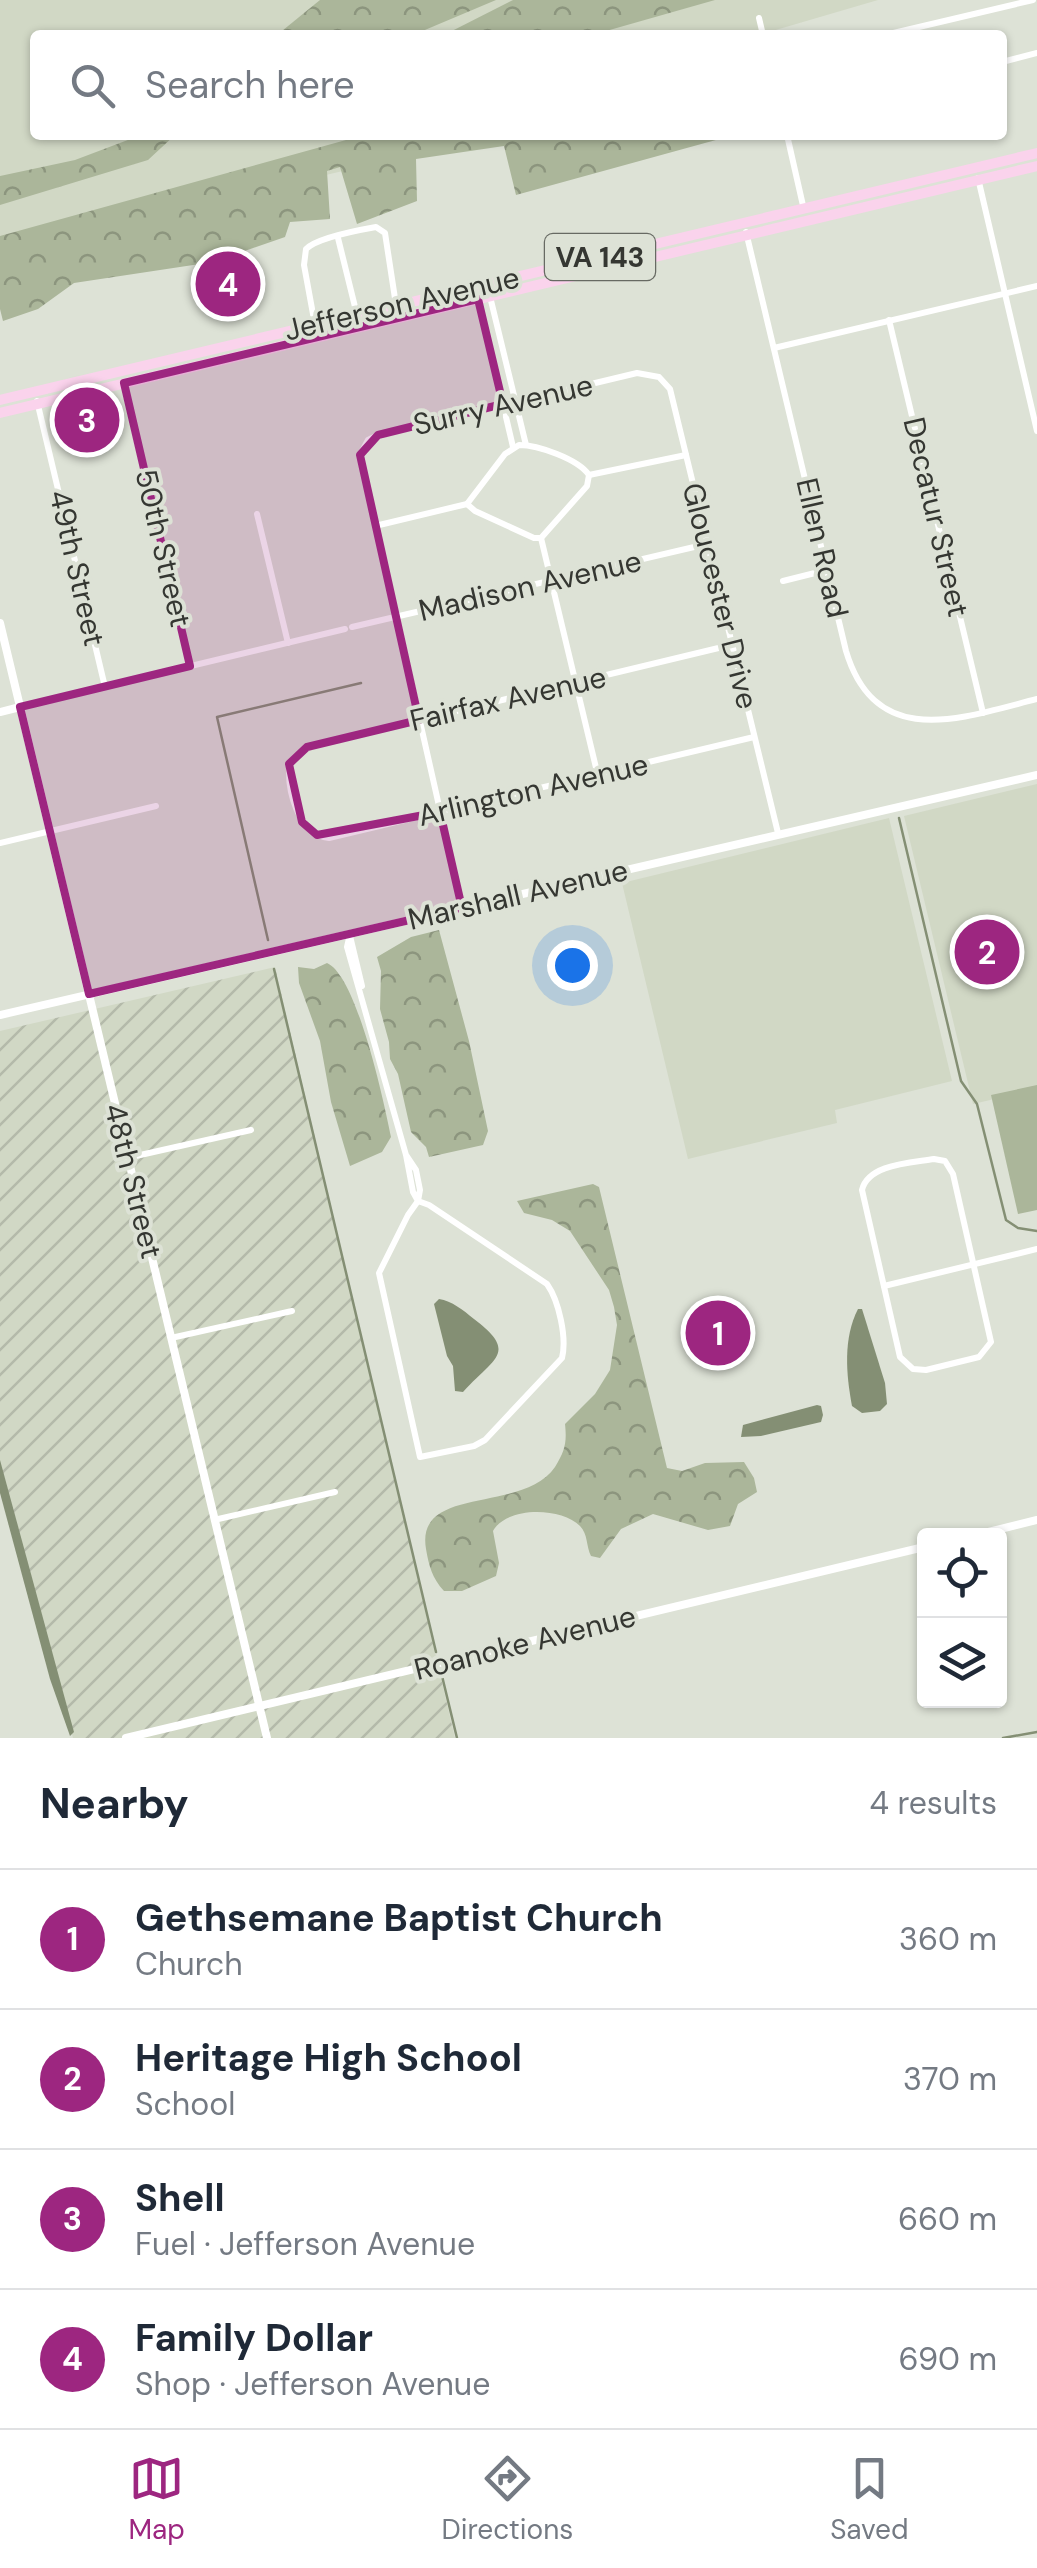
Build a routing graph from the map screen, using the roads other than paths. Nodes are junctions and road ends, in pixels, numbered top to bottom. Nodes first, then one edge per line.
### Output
1 (1033, 0) edge
2 (759, 18) dead end
3 (762, 30) edge
4 (906, 30) edge
5 (1037, 53) edge
6 (1007, 61) edge
7 (788, 140) edge
8 (1037, 152) edge
9 (1037, 166) edge
10 (975, 167) junction
11 (978, 180) junction
12 (804, 208) junction
13 (807, 221) junction
14 (744, 222) junction
15 (747, 235) junction
16 (338, 238) junction
17 (1037, 286) edge
18 (483, 291) junction
19 (1004, 293) junction
20 (396, 305) junction
21 (888, 320) junction
22 (358, 321) junction
23 (315, 325) junction
24 (774, 348) junction
25 (121, 371) junction
26 (645, 373) joint
27 (124, 383) junction
28 (35, 391) junction
29 (0, 400) edge
30 (516, 401) junction
31 (38, 404) junction
32 (503, 404) junction
33 (0, 412) edge
34 (1037, 430) edge
35 (526, 445) junction
36 (513, 447) junction
37 (686, 454) junction
38 (588, 475) junction
39 (468, 504) junction
40 (257, 514) dead end
41 (374, 526) junction
42 (541, 538) junction
43 (708, 544) junction
44 (826, 570) junction
45 (552, 581) junction
46 (783, 581) dead end
47 (396, 618) junction
48 (0, 623) edge
49 (288, 643) junction
50 (732, 645) junction
51 (190, 666) junction
52 (576, 684) junction
53 (105, 687) junction
54 (1037, 699) edge
55 (20, 708) junction
56 (0, 712) edge
57 (982, 712) junction
58 (419, 720) junction
59 (754, 738) junction
60 (1037, 775) edge
61 (598, 776) junction
62 (156, 806) dead end
63 (440, 812) junction
64 (50, 830) junction
65 (311, 832) joint
66 (778, 833) junction
67 (0, 842) edge
68 (462, 908) junction
69 (350, 934) junction
70 (88, 994) junction
71 (0, 1015) edge
72 (251, 1130) dead end
73 (128, 1158) junction
74 (418, 1201) junction
75 (1037, 1249) edge
76 (974, 1264) junction
77 (884, 1286) junction
78 (292, 1311) dead end
79 (171, 1338) junction
80 (335, 1492) dead end
81 (214, 1520) junction
82 (1037, 1520) edge
83 (1004, 1528) edge
84 (917, 1549) edge
85 (259, 1706) junction
86 (126, 1738) edge
87 (266, 1738) edge

1 - 4 street
2 - 3 street
5 - 6 street
7 - 12 street
8 - 10 main road, Jefferson Avenue / VA 143
9 - 11 main road, Jefferson Avenue / VA 143
10 - 11 street
10 - 12 main road, Jefferson Avenue / VA 143
11 - 13 main road, Jefferson Avenue / VA 143
11 - 19 street
12 - 13 street
12 - 14 main road, Jefferson Avenue / VA 143
13 - 15 main road, Jefferson Avenue / VA 143
14 - 15 street, Ellen Road
14 - 18 main road, Jefferson Avenue / VA 143
15 - 18 main road, Jefferson Avenue / VA 143
15 - 24 street, Ellen Road
16 - 20 street
16 - 22 street
16 - 23 street
17 - 19 street
18 - 20 main road, Jefferson Avenue / VA 143
18 - 22 main road, Jefferson Avenue / VA 143
18 - 30 street
18 - 32 street
19 - 21 street
19 - 34 street
20 - 22 main road, Jefferson Avenue / VA 143
21 - 24 street
21 - 57 street, Decatur Street
22 - 23 main road, Jefferson Avenue / VA 143
22 - 27 main road, Jefferson Avenue / VA 143
23 - 25 main road, Jefferson Avenue / VA 143
24 - 44 street, Ellen Road
25 - 27 street, 50th Street
25 - 28 main road, Jefferson Avenue / VA 143
26 - 30 street, Surry Avenue
26 - 37 street, Gloucester Drive
27 - 31 main road, Jefferson Avenue / VA 143
27 - 51 street, 50th Street
28 - 29 main road, Jefferson Avenue / VA 143
28 - 31 street, 49th Street
30 - 32 street, Surry Avenue
30 - 35 street
31 - 33 main road, Jefferson Avenue / VA 143
31 - 53 street, 49th Street
32 - 36 street
32 - 41 street, Surry Avenue
35 - 36 street
35 - 38 street
36 - 39 street
37 - 38 street
37 - 43 street, Gloucester Drive
38 - 42 street
39 - 41 street
39 - 42 street
40 - 49 street
41 - 47 street
42 - 45 street
43 - 45 street, Madison Avenue
43 - 50 street, Gloucester Drive
44 - 46 street
44 - 57 street, Ellen Road
45 - 47 street, Madison Avenue
45 - 52 street
47 - 49 street, Madison Avenue
47 - 58 street
48 - 55 street, 48th Street
49 - 51 street, Madison Avenue
50 - 52 street, Fairfax Avenue
50 - 59 street, Gloucester Drive
51 - 53 street, Madison Avenue
52 - 58 street, Fairfax Avenue
52 - 61 street
53 - 55 street, Madison Avenue
54 - 57 street, Ellen Road
55 - 56 street, Madison Avenue
55 - 64 street, 48th Street
58 - 63 street
58 - 65 street, Fairfax Avenue
59 - 61 street, Arlington Avenue
59 - 66 street, Gloucester Drive
60 - 66 street, Marshall Avenue
61 - 63 street, Arlington Avenue
62 - 64 street
63 - 65 street, Arlington Avenue
63 - 68 street
64 - 67 street
64 - 70 street, 48th Street
66 - 68 street, Marshall Avenue
68 - 69 street, Marshall Avenue
69 - 70 street, Marshall Avenue
69 - 74 street
70 - 71 street, Marshall Avenue
70 - 73 street, 48th Street
72 - 73 street
73 - 79 street, 48th Street
74 - 74 street
75 - 76 street
76 - 77 street
76 - 77 street
76 - 77 street
78 - 79 street
79 - 81 street, 48th Street
80 - 81 street
81 - 85 street, 48th Street
82 - 83 street
84 - 85 street, Roanoke Avenue
85 - 86 street, Roanoke Avenue
85 - 87 street, 48th Street

